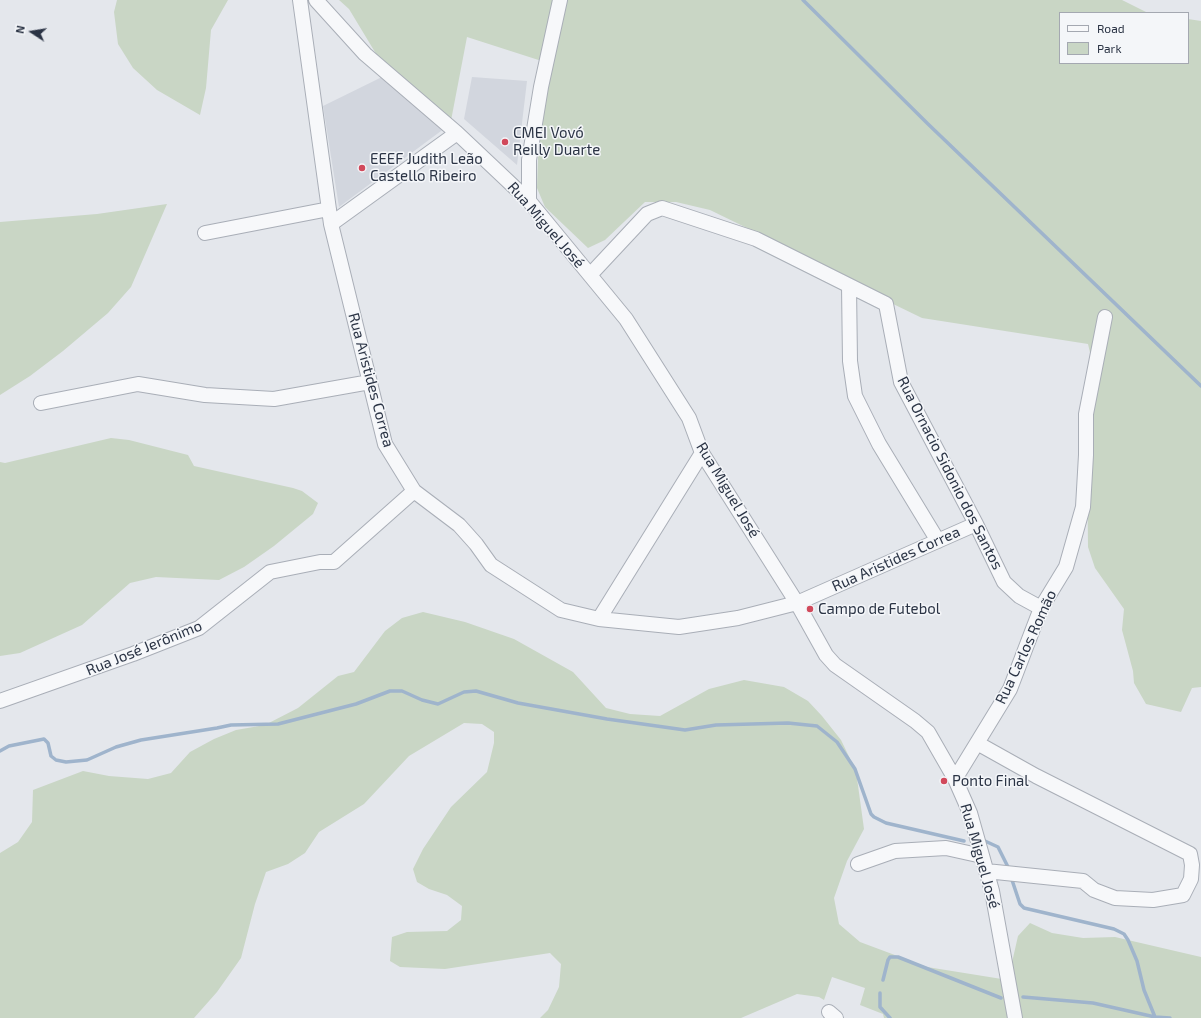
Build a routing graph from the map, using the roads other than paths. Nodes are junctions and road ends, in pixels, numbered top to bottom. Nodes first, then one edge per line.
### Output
1 (300, 0) edge
2 (316, 0) edge
3 (560, 0) edge
4 (457, 133) junction
5 (529, 201) junction
6 (329, 209) junction
7 (331, 224) junction
8 (205, 233) dead end
9 (590, 275) junction
10 (849, 286) junction
11 (1105, 317) dead end
12 (370, 382) junction
13 (41, 403) dead end
14 (702, 453) junction
15 (414, 491) junction
16 (976, 524) junction
17 (938, 541) junction
18 (797, 603) junction
19 (1041, 608) junction
20 (599, 619) junction
21 (0, 701) edge
22 (977, 743) junction
23 (955, 779) junction
24 (982, 856) junction
25 (858, 864) dead end
26 (986, 871) junction
27 (1014, 1018) edge

1 - 6 street, Rua Aristides Correa
2 - 4 street, Rua Miguel José
3 - 5 street
4 - 5 street, Rua Miguel José
4 - 7 street
5 - 9 street, Rua Miguel José
6 - 7 street, Rua Aristides Correa
6 - 8 street
7 - 12 street, Rua Aristides Correa
9 - 10 street, Rua Ornacio Sidonio dos Santos
9 - 14 street, Rua Miguel José
10 - 16 street, Rua Ornacio Sidonio dos Santos
10 - 17 street
11 - 19 street, Rua Carlos Romão
12 - 13 street
12 - 15 street, Rua Aristides Correa
14 - 18 street, Rua Miguel José
14 - 20 street
15 - 20 street, Rua Aristides Correa
15 - 21 street, Rua José Jerônimo
16 - 17 street, Rua Aristides Correa
16 - 19 street, Rua Ornacio Sidonio dos Santos
17 - 18 street, Rua Aristides Correa
18 - 20 street, Rua Aristides Correa
18 - 23 street, Rua Miguel José
19 - 22 street, Rua Carlos Romão
22 - 23 street, Rua Carlos Romão
22 - 26 street
23 - 24 street, Rua Miguel José
24 - 25 street
24 - 26 street, Rua Miguel José
26 - 27 street, Rua Miguel José

